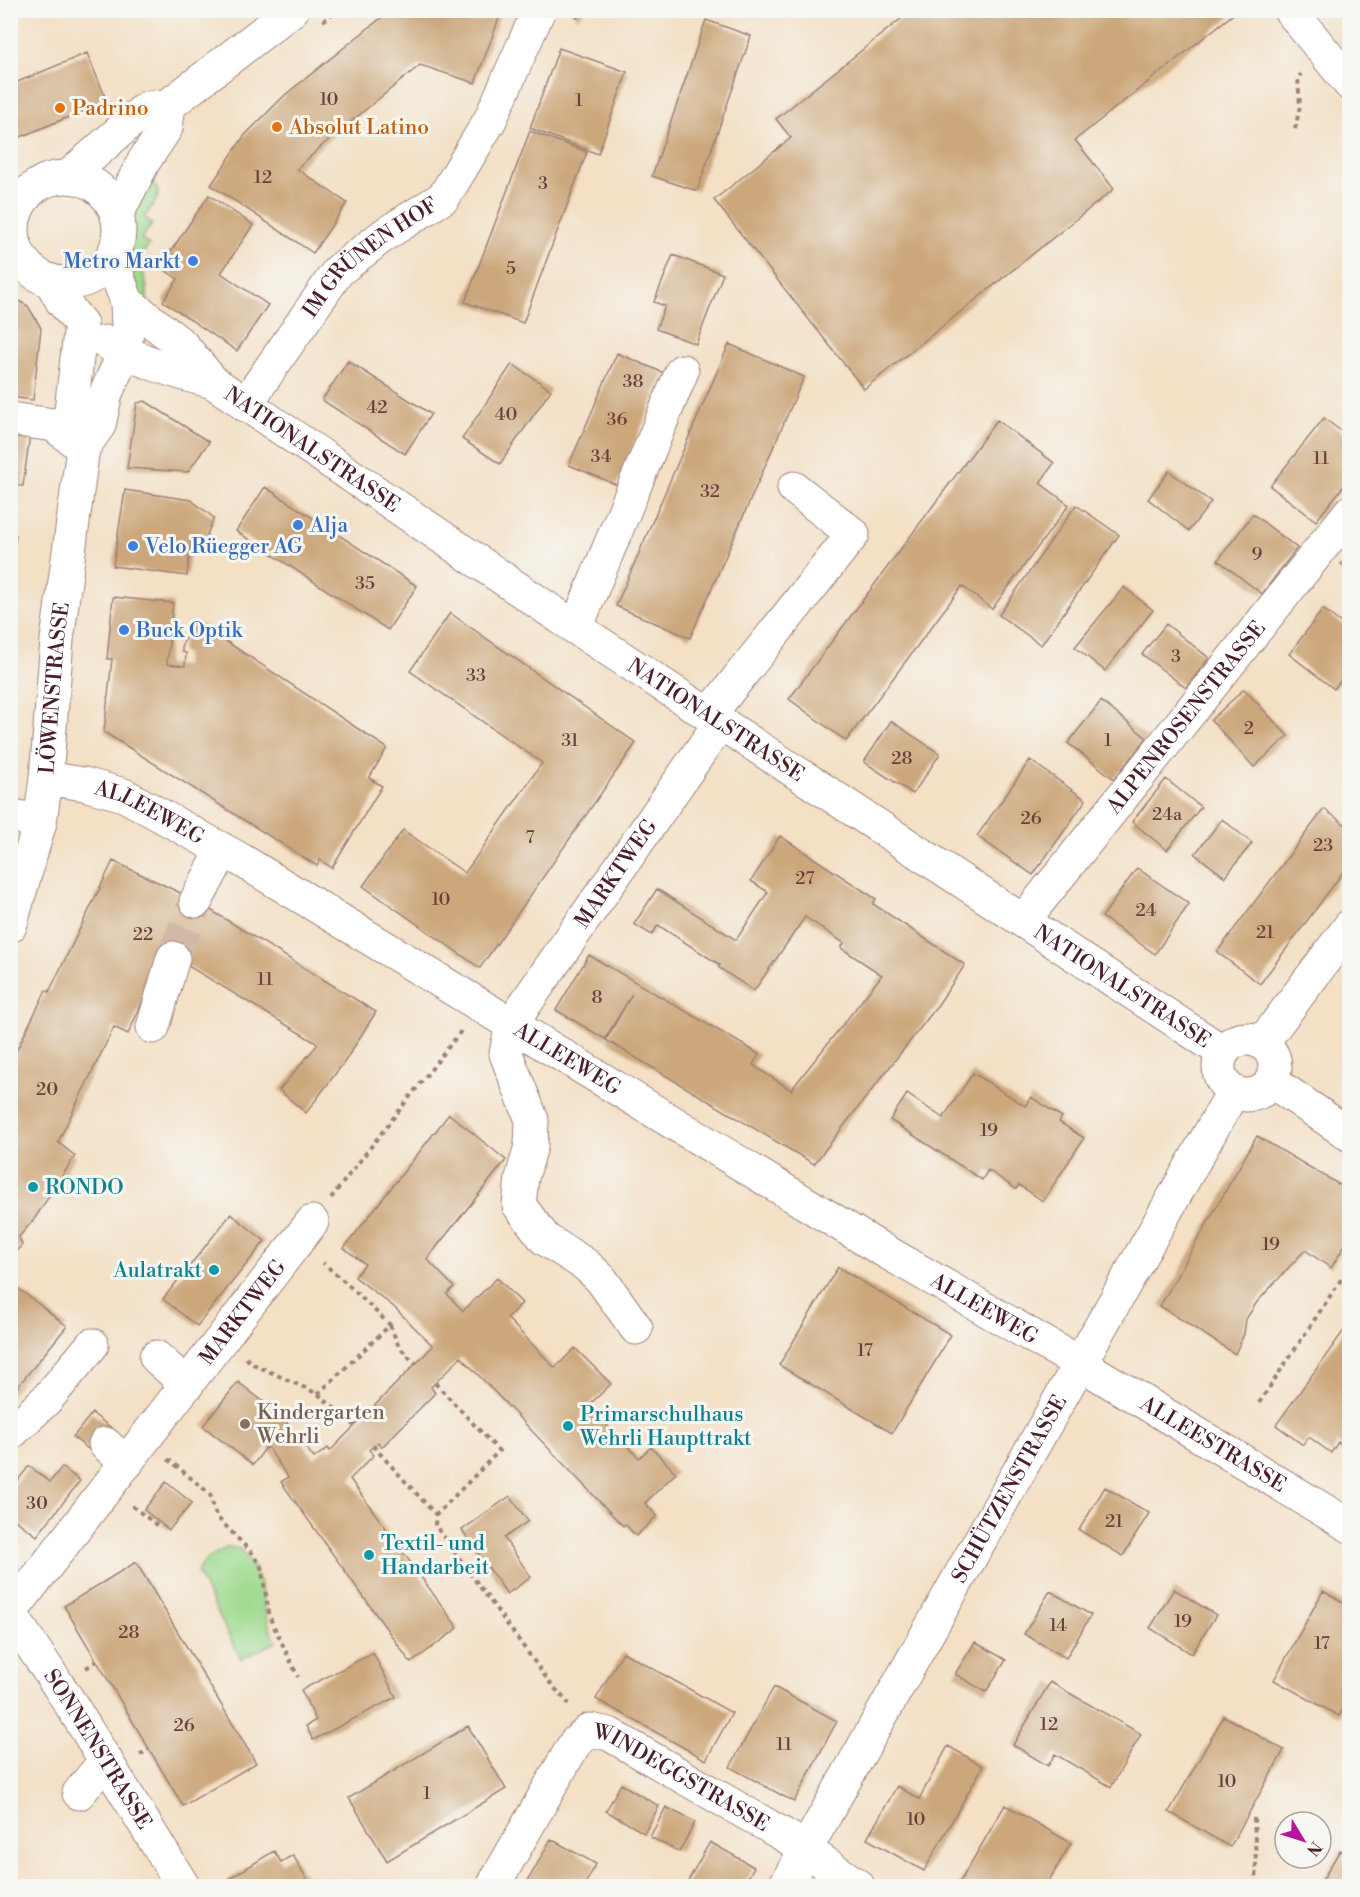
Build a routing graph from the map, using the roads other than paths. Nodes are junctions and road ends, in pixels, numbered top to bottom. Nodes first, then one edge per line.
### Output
1 (292, 10) edge
2 (539, 10) edge
3 (1290, 10) edge
4 (1350, 84) edge
5 (169, 105) junction
6 (68, 177) junction
7 (18, 197) edge
8 (117, 214) junction
9 (17, 258) edge
10 (109, 262) junction
11 (51, 281) junction
12 (127, 302) junction
13 (81, 324) junction
14 (124, 352) junction
15 (682, 371) dead end
16 (213, 382) junction
17 (245, 405) junction
18 (10, 419) edge
19 (83, 448) junction
20 (794, 488) dead end
21 (1350, 512) edge
22 (576, 628) junction
23 (714, 719) junction
24 (46, 778) junction
25 (25, 819) edge
26 (223, 850) junction
27 (196, 902) tunnel mouth
28 (1023, 921) junction
29 (10, 926) edge
30 (1350, 926) edge
31 (173, 958) tunnel mouth
32 (512, 1023) junction
33 (153, 1027) dead end
34 (1262, 1043) junction
35 (1223, 1052) junction
36 (1271, 1081) junction
37 (1233, 1092) junction
38 (1350, 1135) edge
39 (304, 1232) road end
40 (636, 1328) dead end
41 (92, 1345) dead end
42 (156, 1357) dead end
43 (1079, 1363) junction
44 (187, 1384) junction
45 (10, 1434) edge
46 (1350, 1526) edge
47 (11, 1613) edge
48 (106, 1760) junction
49 (78, 1793) dead end
50 (806, 1850) junction
51 (183, 1887) edge
52 (493, 1887) edge
53 (785, 1887) edge
54 (858, 1887) edge

1 - 5 street
2 - 17 street, IM GRÜNEN HOF
3 - 4 street
5 - 6 street
5 - 8 street
6 - 7 street
6 - 8 street
7 - 9 street
8 - 10 street
9 - 11 street
10 - 11 street
10 - 12 street, LÖWENSTRASSE
11 - 13 street
12 - 14 street, LÖWENSTRASSE
12 - 16 street, NATIONALSTRASSE
13 - 14 street, NATIONALSTRASSE
13 - 19 street
14 - 16 street, NATIONALSTRASSE
14 - 19 street, LÖWENSTRASSE
15 - 22 street
16 - 17 street, NATIONALSTRASSE
17 - 22 street, NATIONALSTRASSE
18 - 19 street
19 - 24 street, LÖWENSTRASSE
20 - 23 street, MARKTWEG
21 - 28 street, ALPENROSENSTRASSE
22 - 23 street, NATIONALSTRASSE
23 - 28 street, NATIONALSTRASSE
23 - 32 street, MARKTWEG
24 - 25 street, LÖWENSTRASSE
24 - 26 street, ALLEEWEG
25 - 29 street, LÖWENSTRASSE
26 - 27 street
26 - 32 street, ALLEEWEG
28 - 35 street, NATIONALSTRASSE
30 - 34 street
31 - 33 street
32 - 40 street
32 - 43 street, ALLEEWEG
34 - 35 street
34 - 36 street
35 - 37 street
36 - 37 street
36 - 38 street
37 - 43 street, SCHÜTZENSTRASSE
39 - 44 street, MARKTWEG
41 - 45 street
42 - 44 street
43 - 46 street, ALLEESTRASSE
43 - 50 street, SCHÜTZENSTRASSE
44 - 47 street, MARKTWEG
47 - 48 street, SONNENSTRASSE
48 - 49 street
48 - 51 street, SONNENSTRASSE
50 - 52 street, WINDEGGSTRASSE
50 - 53 street, SCHÜTZENSTRASSE
50 - 54 street, WINDEGGSTRASSE

